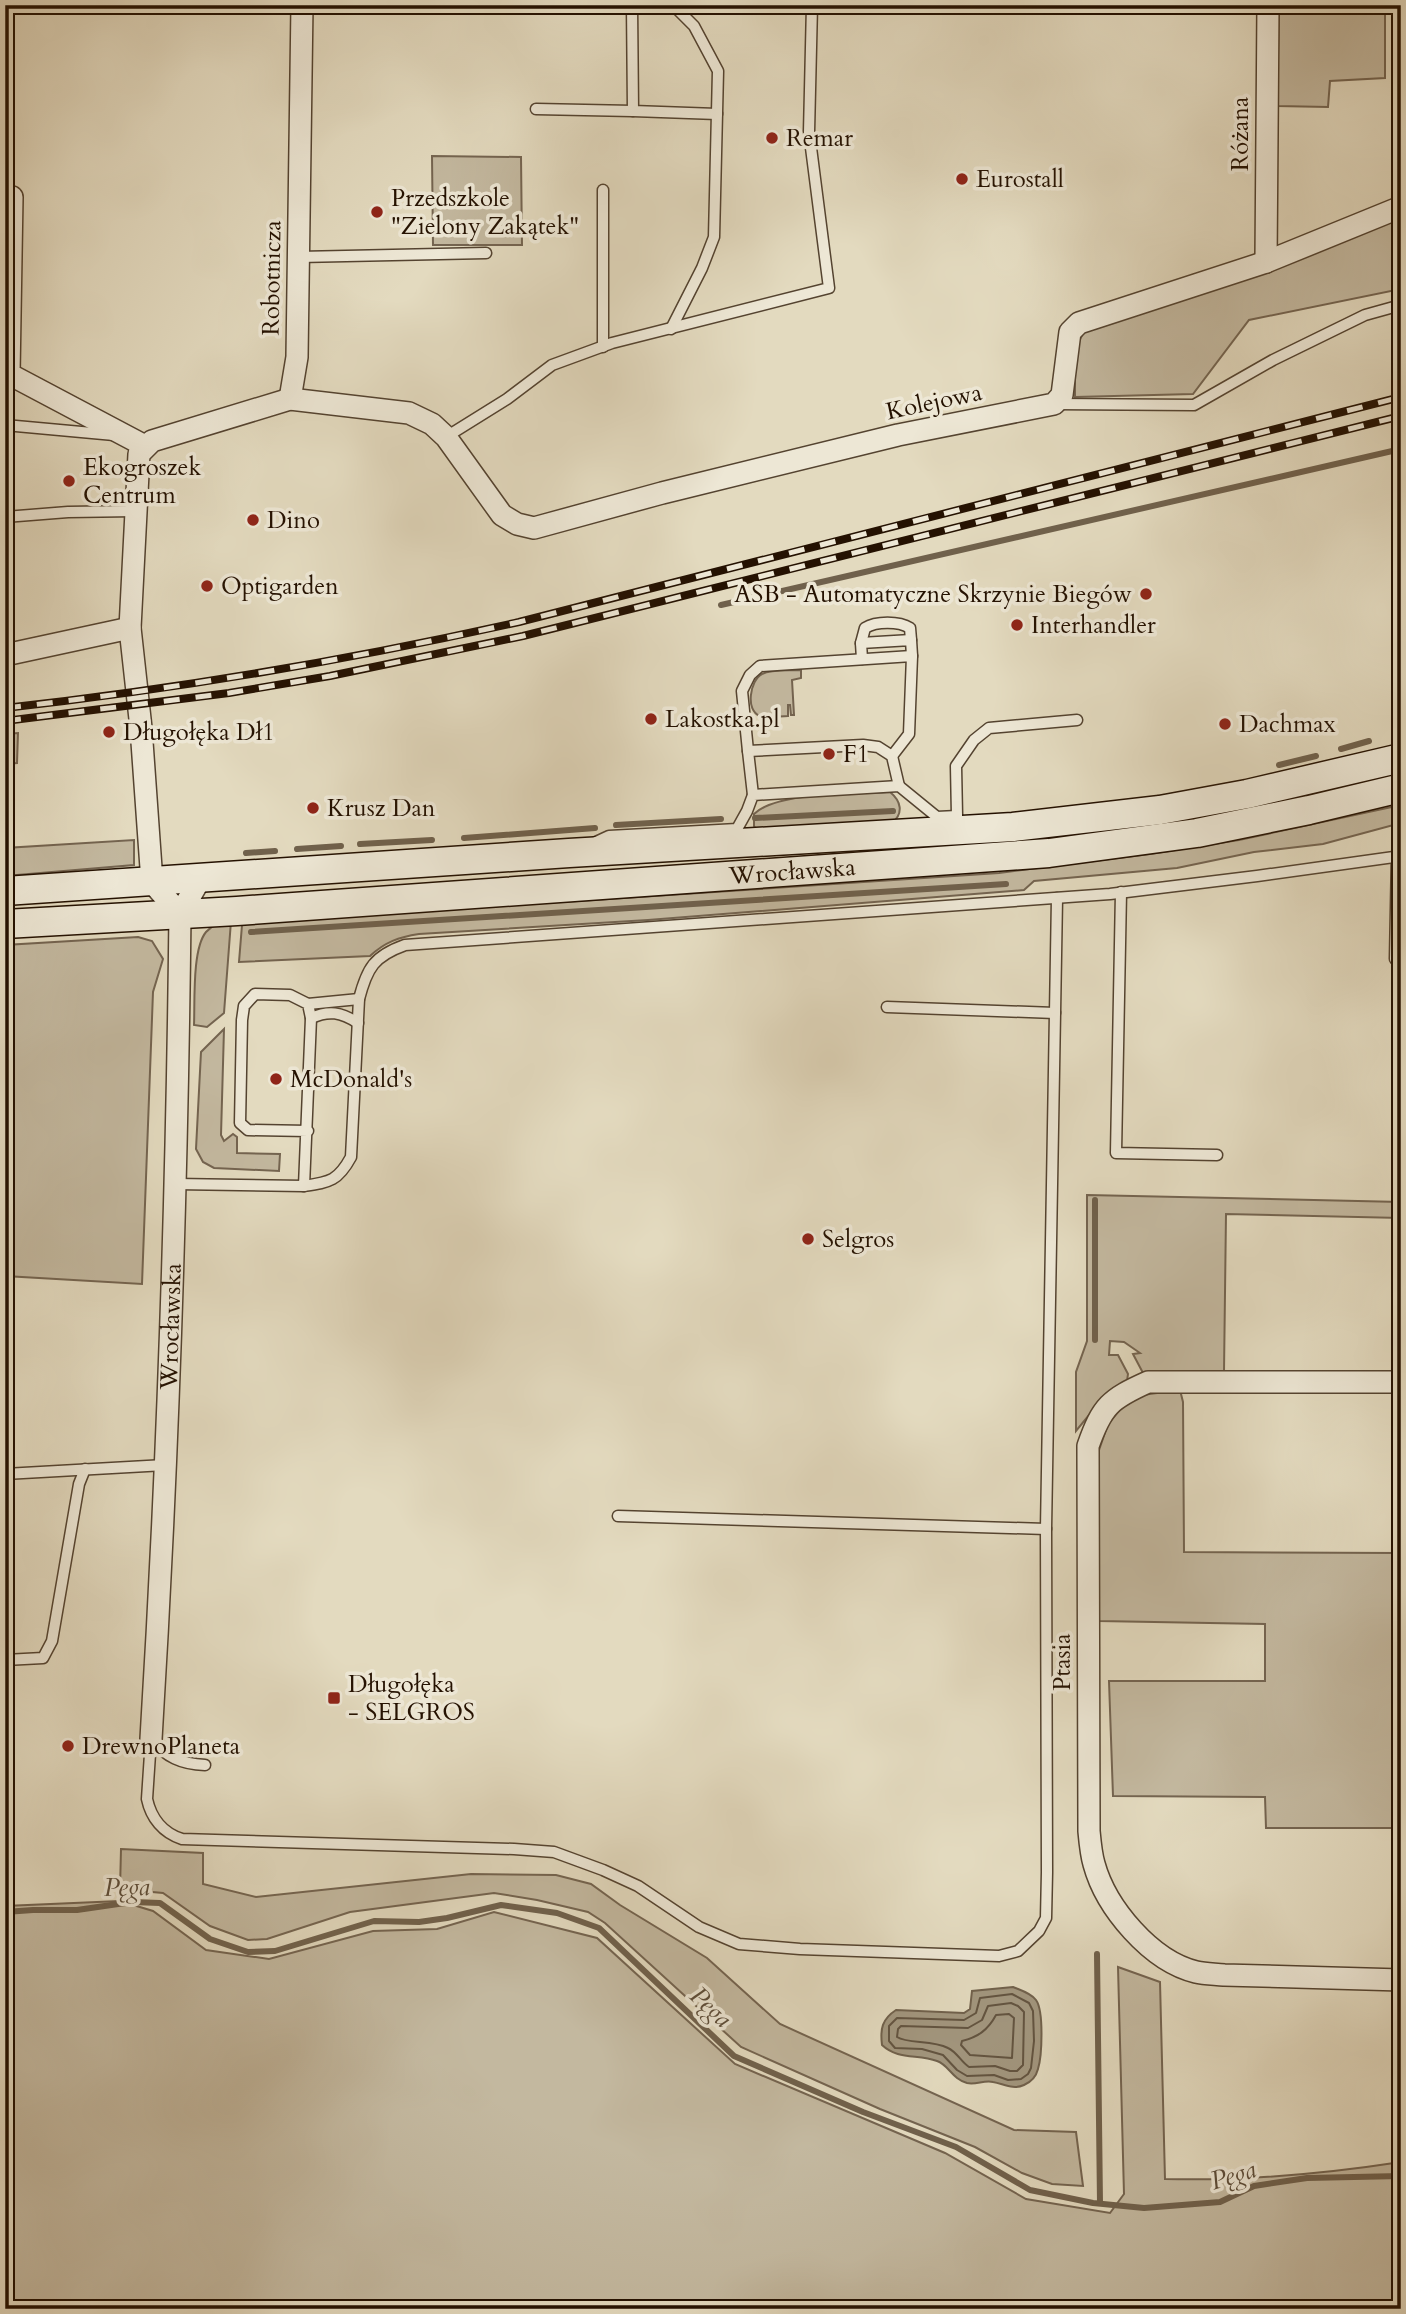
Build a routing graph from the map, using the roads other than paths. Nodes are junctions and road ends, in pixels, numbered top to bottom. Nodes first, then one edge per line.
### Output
1 (302, 5) edge
2 (632, 5) edge
3 (673, 5) edge
4 (812, 5) edge
5 (1268, 5) edge
6 (536, 109) dead end
7 (633, 111) junction
8 (717, 114) junction
9 (603, 190) dead end
10 (12, 197) dead end
11 (1401, 207) edge
12 (486, 253) dead end
13 (299, 257) junction
14 (1266, 262) junction
15 (1401, 305) edge
16 (671, 329) junction
17 (603, 347) junction
18 (7, 374) edge
19 (290, 399) junction
20 (1054, 404) junction
21 (5, 425) edge
22 (446, 437) junction
23 (138, 442) junction
24 (135, 511) junction
25 (5, 517) edge
26 (130, 628) junction
27 (911, 640) junction
28 (861, 643) junction
29 (5, 655) edge
30 (912, 656) junction
31 (862, 659) junction
32 (1077, 720) dead end
33 (748, 751) junction
34 (892, 756) junction
35 (1401, 758) edge
36 (900, 786) junction
37 (1401, 788) edge
38 (753, 795) junction
39 (957, 816) junction
40 (969, 816) dead end
41 (569, 853) junction
42 (1399, 856) edge
43 (200, 879) junction
44 (152, 882) junction
45 (5, 891) edge
46 (1121, 892) junction
47 (1057, 898) junction
48 (180, 914) junction
49 (5, 924) edge
50 (1395, 959) dead end
51 (359, 999) junction
52 (309, 1004) junction
53 (887, 1007) dead end
54 (1055, 1013) junction
55 (311, 1018) junction
56 (358, 1023) junction
57 (308, 1131) junction
58 (1217, 1155) dead end
59 (176, 1184) junction
60 (304, 1186) junction
61 (1401, 1382) edge
62 (165, 1465) junction
63 (85, 1469) junction
64 (5, 1474) edge
65 (618, 1516) dead end
66 (1046, 1529) junction
67 (5, 1660) edge
68 (151, 1739) junction
69 (205, 1765) dead end
70 (1401, 1980) edge

1 - 13 street, Robotnicza
2 - 7 lane
3 - 8 lane
4 - 16 lane
5 - 14 street, Różana
6 - 7 lane
7 - 8 lane
8 - 16 lane
9 - 17 lane
10 - 18 street
11 - 14 street
12 - 13 lane
13 - 19 street, Robotnicza
14 - 20 street
15 - 20 lane
16 - 17 lane
17 - 22 lane
18 - 23 street
19 - 22 street
19 - 23 street
20 - 22 street, Kolejowa
21 - 23 lane
23 - 24 street
24 - 25 lane
24 - 26 street
26 - 29 street
26 - 44 street
27 - 28 lane
27 - 28 lane
27 - 30 lane
28 - 31 lane
30 - 31 lane
30 - 34 lane
31 - 33 lane
32 - 39 lane
33 - 34 lane
33 - 38 lane
34 - 36 lane
35 - 41 main road, Wrocławska
36 - 38 lane
36 - 39 lane
37 - 48 main road, Wrocławska
38 - 41 lane
39 - 40 lane
41 - 43 main road, Wrocławska
42 - 46 lane
42 - 50 lane
43 - 44 main road, Wrocławska
43 - 48 street, Wrocławska
44 - 45 main road, Wrocławska
44 - 48 street
46 - 47 lane
46 - 58 lane
47 - 51 lane
47 - 54 lane
48 - 49 main road, Wrocławska
48 - 59 street, Wrocławska
51 - 52 lane
51 - 56 lane
52 - 55 lane
52 - 57 lane
53 - 54 lane
54 - 66 lane
55 - 56 lane
55 - 57 lane
56 - 60 lane
57 - 60 lane
59 - 60 lane
59 - 62 street, Wrocławska
61 - 70 street, Ptasia
62 - 63 lane
62 - 68 street, Wrocławska
63 - 64 lane
63 - 67 lane
65 - 66 lane
66 - 68 lane
68 - 69 lane

